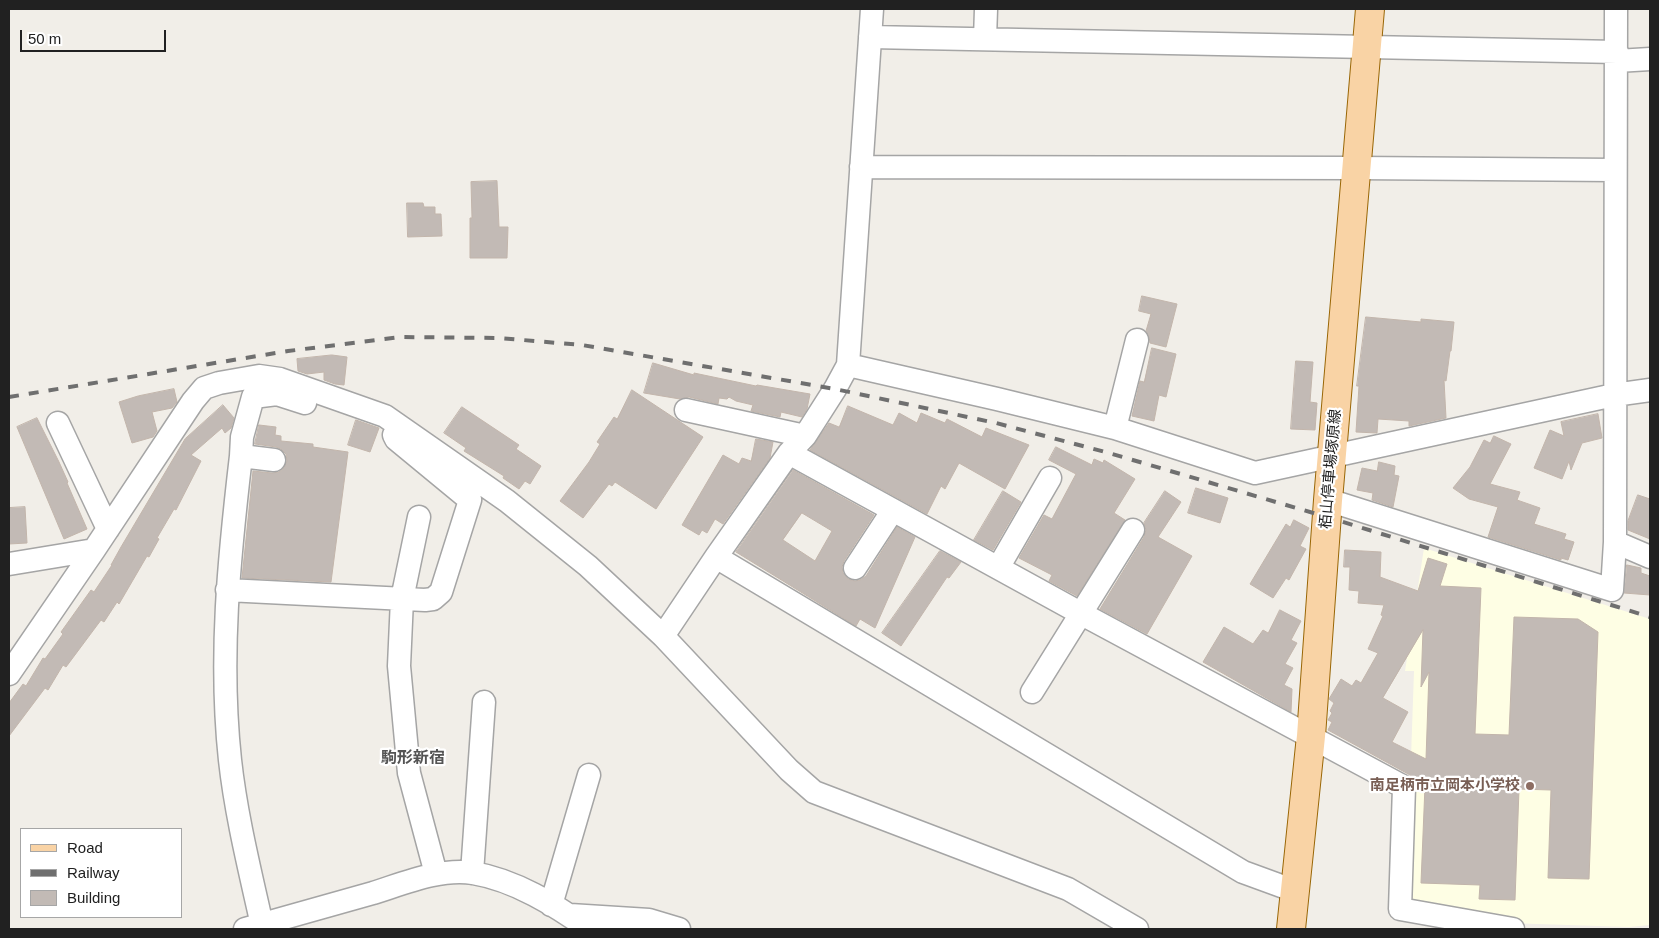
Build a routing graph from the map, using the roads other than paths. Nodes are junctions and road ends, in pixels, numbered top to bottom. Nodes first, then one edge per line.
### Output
1 (872, 9) edge
2 (986, 9) edge
3 (1370, 9) edge
4 (1616, 9) edge
5 (870, 37) junction
6 (985, 39) junction
7 (1368, 46) junction
8 (1617, 57) junction
9 (1650, 59) edge
10 (861, 167) junction
11 (1356, 168) junction
12 (1615, 170) junction
13 (1137, 340) dead end
14 (848, 365) junction
15 (1650, 390) edge
16 (1614, 395) junction
17 (355, 406) junction
18 (686, 410) dead end
19 (385, 416) junction
20 (58, 423) dead end
21 (1115, 428) junction
22 (805, 436) junction
23 (789, 453) junction
24 (242, 456) junction
25 (1332, 456) junction
26 (274, 460) dead end
27 (1050, 478) dead end
28 (1328, 500) junction
29 (893, 510) junction
30 (419, 517) dead end
31 (108, 529) junction
32 (1133, 530) dead end
33 (1615, 542) junction
34 (94, 550) junction
35 (716, 557) junction
36 (1650, 557) edge
37 (9, 564) edge
38 (855, 568) dead end
39 (998, 568) junction
40 (227, 590) junction
41 (402, 599) junction
42 (1082, 614) junction
43 (663, 636) junction
44 (9, 674) edge
45 (1032, 692) dead end
46 (484, 702) dead end
47 (1311, 736) junction
48 (589, 775) dead end
49 (472, 873) junction
50 (436, 874) junction
51 (1295, 891) junction
52 (560, 910) junction
53 (254, 927) edge
54 (589, 929) edge
55 (679, 929) edge
56 (1137, 929) edge
57 (1292, 929) edge
58 (1513, 929) edge

1 - 5 street
2 - 6 street
3 - 7 main road, 栢山停車場塚原線
4 - 8 street
5 - 6 street
5 - 10 street
6 - 7 street
7 - 8 street
7 - 11 main road, 栢山停車場塚原線
8 - 9 street
8 - 12 street
10 - 11 street
10 - 14 street
11 - 12 street
11 - 25 main road, 栢山停車場塚原線
12 - 16 street
13 - 21 street
14 - 21 street
14 - 22 street
15 - 16 street
16 - 25 street
16 - 33 street
17 - 19 street
17 - 24 street
17 - 31 street
18 - 22 street
19 - 41 street
19 - 43 street
20 - 31 street
21 - 25 street
22 - 23 street
23 - 29 street
23 - 35 street
24 - 26 street
24 - 40 street
25 - 28 main road, 栢山停車場塚原線
27 - 39 street
28 - 33 street
28 - 47 main road, 栢山停車場塚原線
29 - 38 street
29 - 39 street
30 - 41 street
31 - 34 street
32 - 42 street
33 - 36 street
34 - 37 street
34 - 44 street
35 - 43 street
35 - 51 street
39 - 42 street
40 - 41 street
40 - 53 street
41 - 50 street
42 - 45 street
42 - 47 street
43 - 56 street
46 - 49 street
47 - 51 main road, 栢山停車場塚原線
47 - 58 street
48 - 52 street
49 - 50 street
49 - 52 street
50 - 53 street
51 - 57 main road, 栢山停車場塚原線
52 - 54 street
52 - 55 street

